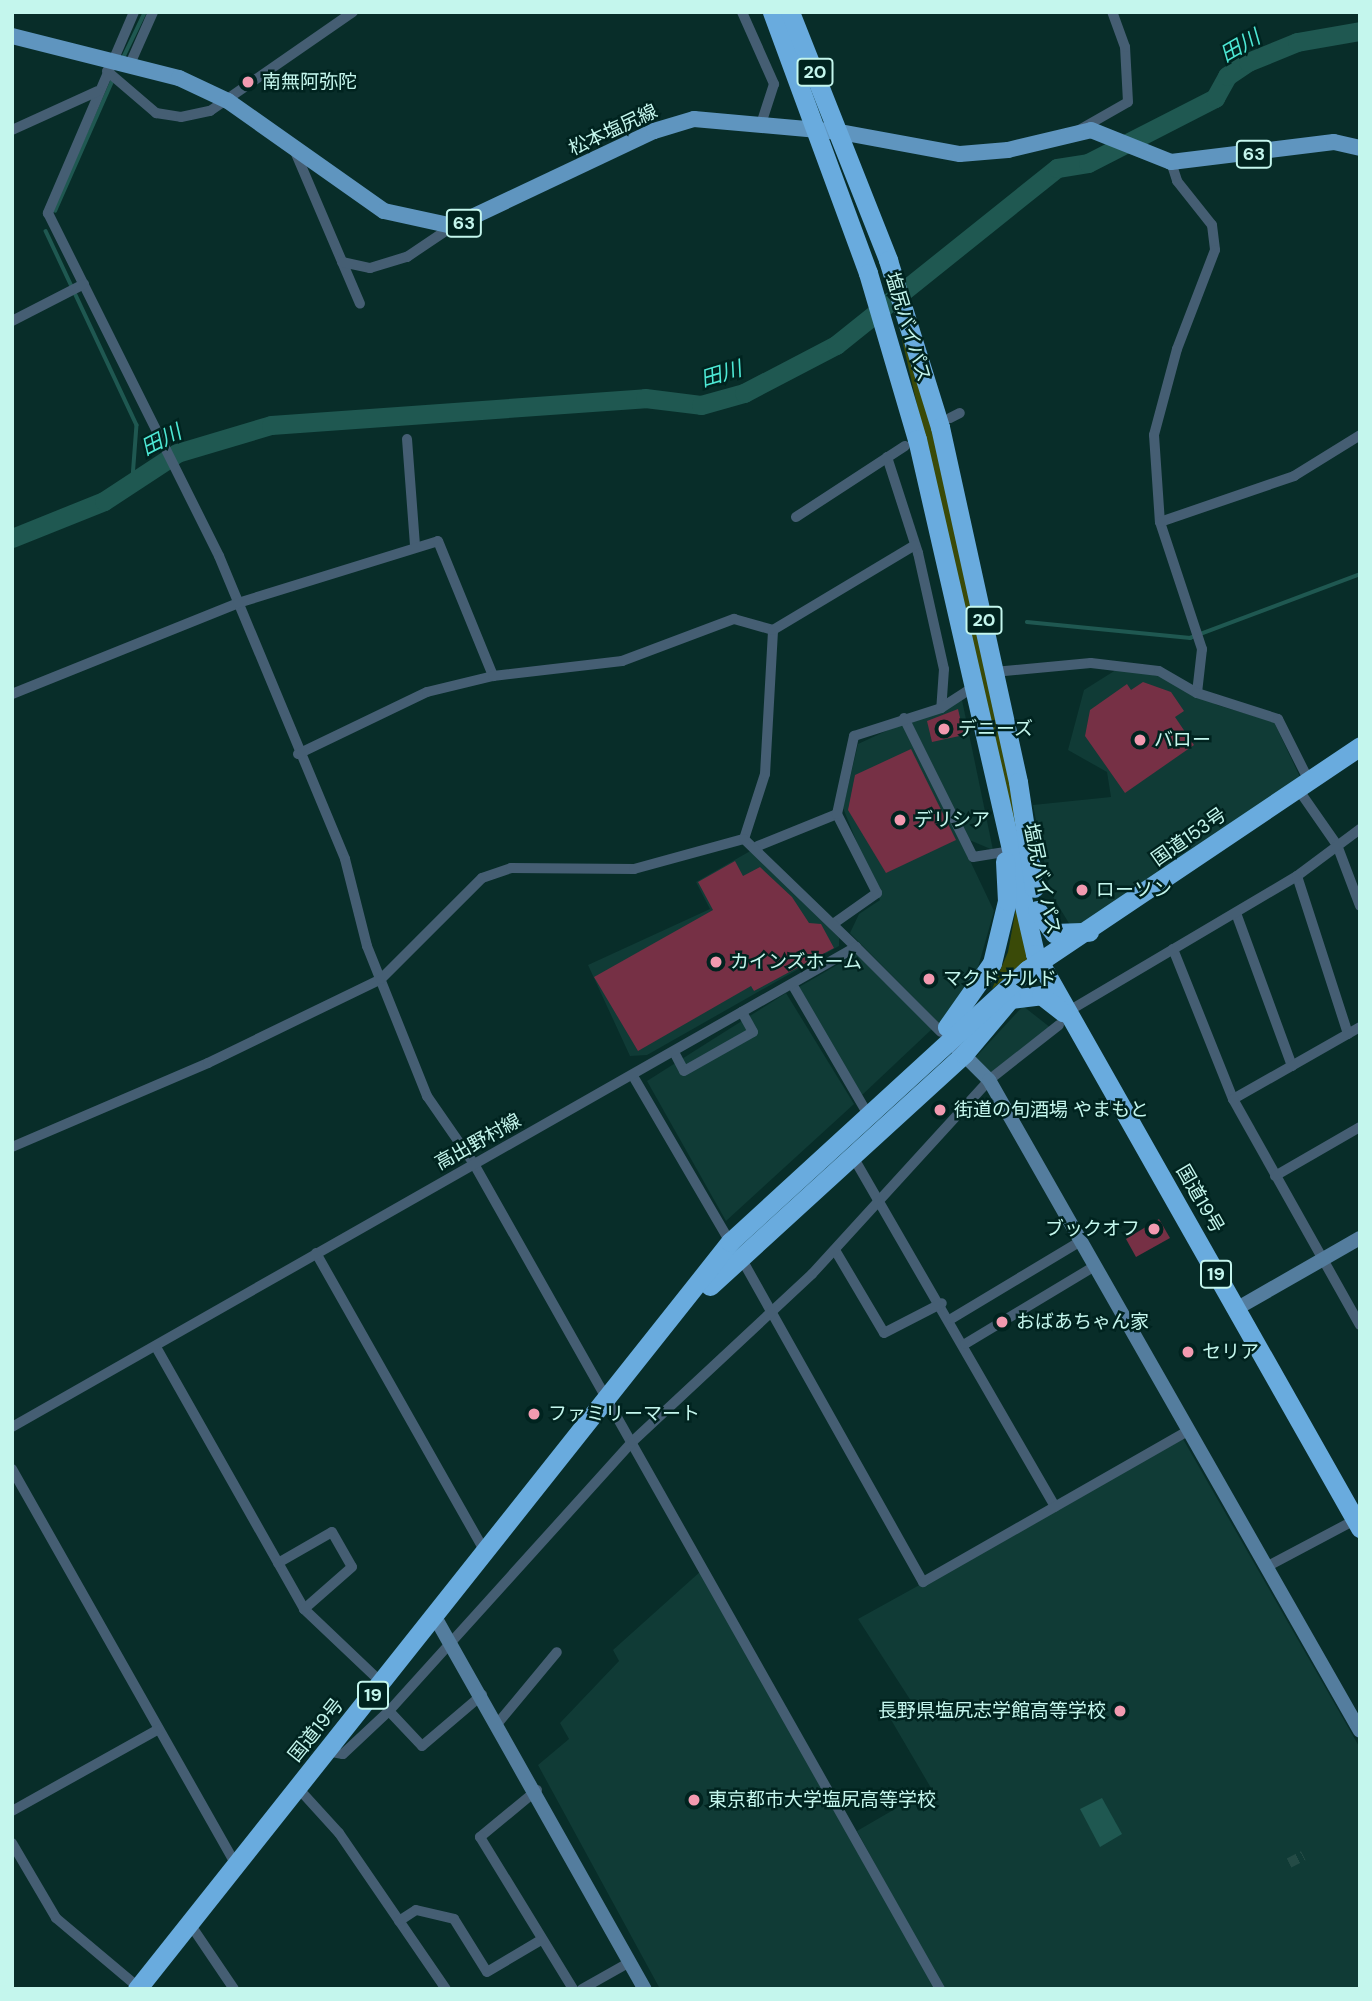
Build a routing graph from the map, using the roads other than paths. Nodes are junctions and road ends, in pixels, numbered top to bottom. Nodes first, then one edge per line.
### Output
1 (134, 12) edge
2 (153, 12) edge
3 (353, 12) edge
4 (742, 12) edge
5 (772, 12) edge
6 (790, 12) edge
7 (1112, 12) edge
8 (12, 36) edge
9 (117, 65) junction
10 (98, 91) junction
11 (228, 101) junction
12 (761, 124) junction
13 (12, 130) edge
14 (1079, 130) junction
15 (819, 131) junction
16 (840, 131) junction
17 (294, 148) junction
18 (1360, 148) edge
19 (1171, 162) junction
20 (453, 226) junction
21 (342, 262) junction
22 (79, 287) junction
23 (360, 304) dead end
24 (12, 321) edge
25 (1360, 435) edge
26 (407, 439) dead end
27 (905, 446) dead end
28 (887, 457) junction
29 (796, 517) dead end
30 (1160, 522) junction
31 (915, 545) junction
32 (415, 546) junction
33 (238, 603) junction
34 (773, 629) junction
35 (994, 672) junction
36 (493, 676) junction
37 (1197, 693) junction
38 (12, 694) edge
39 (974, 696) junction
40 (941, 708) junction
41 (904, 718) junction
42 (1360, 746) edge
43 (299, 754) junction
44 (1303, 785) junction
45 (837, 814) junction
46 (1360, 829) edge
47 (744, 839) junction
48 (1337, 845) junction
49 (758, 846) junction
50 (1004, 852) junction
51 (1297, 876) junction
52 (1360, 906) edge
53 (1037, 910) junction
54 (1236, 913) junction
55 (833, 924) junction
56 (1094, 930) junction
57 (856, 947) junction
58 (1173, 949) junction
59 (1043, 965) junction
60 (381, 979) junction
61 (792, 984) junction
62 (1010, 999) junction
63 (742, 1012) junction
64 (1066, 1019) junction
65 (1360, 1027) edge
66 (1348, 1034) junction
67 (945, 1036) junction
68 (674, 1052) junction
69 (964, 1054) junction
70 (1292, 1066) junction
71 (633, 1076) junction
72 (989, 1080) junction
73 (1233, 1099) junction
74 (866, 1111) junction
75 (1360, 1127) edge
76 (880, 1129) junction
77 (840, 1136) junction
78 (12, 1147) edge
79 (852, 1155) junction
80 (474, 1164) junction
81 (1275, 1176) junction
82 (883, 1199) junction
83 (1360, 1238) edge
84 (1081, 1241) junction
85 (735, 1249) junction
86 (835, 1250) junction
87 (316, 1253) junction
88 (1321, 1260) junction
89 (1095, 1266) junction
90 (942, 1303) junction
91 (1236, 1309) junction
92 (770, 1313) junction
93 (951, 1319) junction
94 (1360, 1325) edge
95 (965, 1343) junction
96 (156, 1346) junction
97 (608, 1400) junction
98 (12, 1427) edge
99 (1189, 1430) junction
100 (633, 1441) junction
101 (12, 1469) edge
102 (1055, 1507) junction
103 (1357, 1524) edge
104 (486, 1553) junction
105 (278, 1563) junction
106 (1268, 1566) junction
107 (303, 1608) junction
108 (435, 1617) junction
109 (453, 1644) junction
110 (557, 1652) dead end
111 (382, 1684) junction
112 (482, 1695) junction
113 (389, 1711) junction
114 (498, 1723) junction
115 (159, 1729) junction
116 (1360, 1731) edge
117 (327, 1751) junction
118 (298, 1788) junction
119 (537, 1790) junction
120 (12, 1811) edge
121 (12, 1843) edge
122 (237, 1866) junction
123 (399, 1921) junction
124 (190, 1924) junction
125 (541, 1940) junction
126 (630, 1962) junction
127 (142, 1986) edge
128 (234, 1989) edge
129 (446, 1989) edge
130 (573, 1989) edge
131 (582, 1989) edge
132 (645, 1989) edge
133 (940, 1989) edge

1 - 9 street
2 - 9 street
3 - 11 street
4 - 12 street
5 - 15 highway, 塩尻バイパス / 20
6 - 16 highway, 塩尻バイパス / 20
7 - 14 street
8 - 9 main road, 63
9 - 10 street
9 - 11 main road, 63
9 - 11 street
10 - 13 street
10 - 22 street
11 - 17 main road, 63
12 - 15 main road, 松本塩尻線 / 63
12 - 20 main road, 松本塩尻線 / 63
14 - 16 main road, 松本塩尻線 / 63
14 - 19 main road, 松本塩尻線 / 63
15 - 16 main road, 松本塩尻線 / 63
15 - 39 highway, 塩尻バイパス / 20
16 - 35 highway, 塩尻バイパス / 20
17 - 20 main road, 63
17 - 21 street
18 - 19 main road, 松本塩尻線 / 63
19 - 30 street
20 - 21 street
21 - 23 street
22 - 24 street
22 - 33 street
25 - 30 street
26 - 32 street
27 - 28 street
28 - 29 street
28 - 31 street
30 - 37 street
31 - 34 street
31 - 40 street
32 - 33 street
32 - 36 street
33 - 38 street
33 - 43 street
34 - 36 street
34 - 47 street
35 - 37 street
35 - 53 highway, 塩尻バイパス / 20
36 - 43 street
37 - 44 street
39 - 40 street
39 - 50 highway
39 - 59 highway, 塩尻バイパス / 20
40 - 41 street
41 - 45 street
41 - 50 street
42 - 44 highway, 国道153号
43 - 60 street
44 - 48 street
44 - 56 highway, 国道153号
45 - 49 street
45 - 55 street
46 - 48 street
47 - 49 street
47 - 60 street
48 - 51 street
48 - 52 street
49 - 55 street
50 - 67 highway
51 - 54 street
51 - 66 street
53 - 56 highway
53 - 59 highway, 塩尻バイパス / 20
54 - 58 street
54 - 70 street
55 - 57 street
56 - 59 highway, 国道153号
57 - 61 street, 高出野村線
57 - 67 street
58 - 64 street
58 - 73 street
59 - 62 highway, 国道19号 / 19
59 - 64 highway, 国道19号 / 19
59 - 67 highway
60 - 78 street
60 - 80 street
61 - 63 street, 高出野村線
61 - 74 street
62 - 64 highway
62 - 69 highway, 国道19号 / 19
63 - 68 street, 高出野村線
63 - 68 street
64 - 72 street
64 - 91 highway, 国道19号 / 19
65 - 66 street
66 - 70 street
67 - 69 street
67 - 74 highway, 国道19号
68 - 71 street, 高出野村線
69 - 72 street
69 - 76 highway, 国道19号 / 19
70 - 73 street
71 - 80 street, 高出野村線
71 - 85 street
72 - 82 street
72 - 84 street
73 - 81 street
74 - 76 street
74 - 77 highway, 国道19号 / 19
75 - 81 street
76 - 79 highway, 国道19号 / 19
77 - 79 street
77 - 85 highway, 国道19号 / 19
79 - 82 street
79 - 85 highway, 国道19号 / 19
80 - 87 street, 高出野村線
80 - 97 street
81 - 88 street
82 - 86 street
82 - 90 street
83 - 88 street
84 - 89 street
84 - 93 street
85 - 92 street
85 - 97 highway, 国道19号 / 19
86 - 90 street
86 - 92 street
87 - 96 street, 高出野村線
87 - 104 street
88 - 91 street
88 - 94 street
89 - 95 street
89 - 99 street
90 - 93 street
91 - 103 highway, 国道19号 / 19
92 - 100 street
92 - 102 street
93 - 95 street
95 - 102 street
96 - 98 street, 高出野村線
96 - 105 street
97 - 100 street
97 - 104 highway, 国道19号 / 19
99 - 102 street
99 - 106 street
100 - 109 street
100 - 133 street
101 - 115 street
103 - 106 street
104 - 108 highway, 国道19号 / 19
105 - 107 street
105 - 107 street
106 - 116 street
107 - 111 street
108 - 109 street
108 - 111 highway, 国道19号 / 19
109 - 112 street
109 - 113 street
110 - 114 street
111 - 117 highway, 国道19号 / 19
112 - 113 street
112 - 114 street
113 - 117 street
114 - 119 street
115 - 120 street
115 - 122 street
117 - 118 highway, 国道19号 / 19
118 - 122 highway, 国道19号 / 19
118 - 123 street
119 - 125 street
119 - 126 street
121 - 127 street
122 - 124 highway, 国道19号 / 19
123 - 125 street
123 - 129 street
124 - 127 highway, 国道19号 / 19
124 - 128 street
125 - 130 street
126 - 131 street
126 - 132 street

